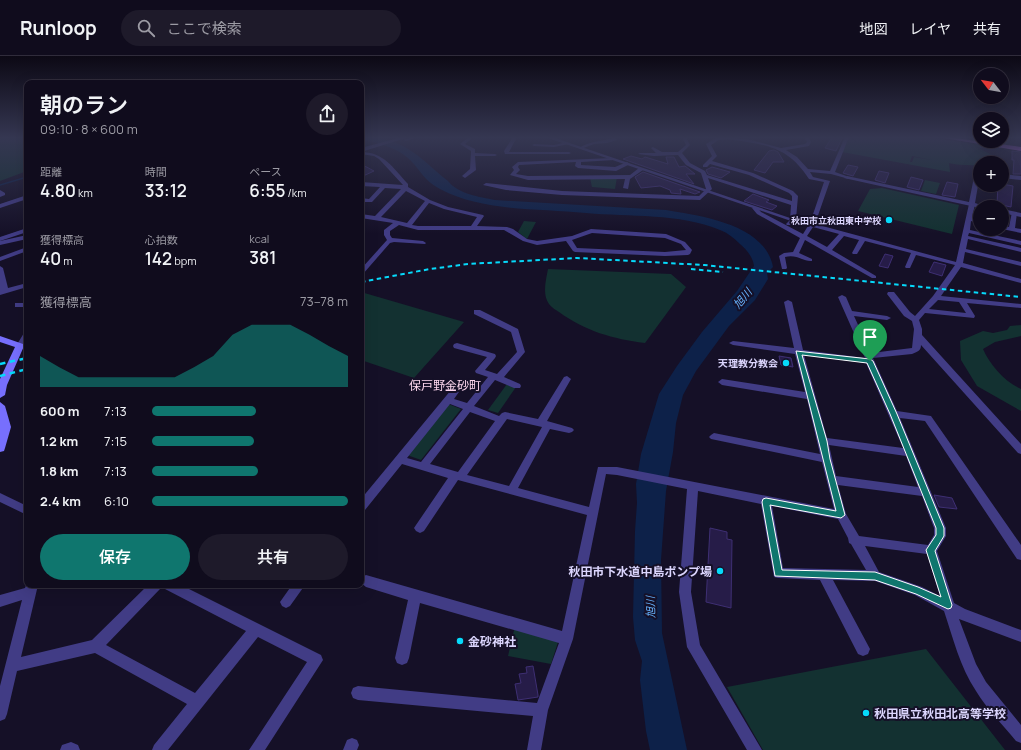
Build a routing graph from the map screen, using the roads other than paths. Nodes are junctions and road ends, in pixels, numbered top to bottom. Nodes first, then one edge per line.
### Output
1 (393, 169) edge
2 (473, 169) edge
3 (517, 169) edge
4 (641, 169) edge
5 (642, 169) edge
6 (697, 169) edge
7 (704, 169) edge
8 (735, 169) edge
9 (833, 169) edge
10 (807, 170) joint
11 (832, 173) junction
12 (704, 174) junction
13 (465, 176) dead end
14 (628, 177) junction
15 (1009, 177) edge
16 (847, 178) joint
17 (1021, 178) edge
18 (364, 184) edge
19 (552, 184) dead end
20 (486, 185) dead end
21 (384, 186) junction
22 (577, 186) dead end
23 (405, 188) junction
24 (626, 188) dead end
25 (549, 192) junction
26 (708, 192) junction
27 (974, 192) edge
28 (575, 194) junction
29 (24, 198) edge
30 (0, 200) edge
31 (364, 200) edge
32 (428, 201) junction
33 (8, 204) junction
34 (794, 204) junction
35 (972, 204) junction
36 (0, 206) edge
37 (755, 208) junction
38 (1009, 212) edge
39 (1014, 213) junction
40 (1021, 215) edge
41 (364, 216) edge
42 (377, 218) junction
43 (969, 219) junction
44 (793, 220) junction
45 (973, 220) edge
46 (398, 223) junction
47 (594, 223) dead end
48 (408, 226) junction
49 (812, 226) junction
50 (473, 227) junction
51 (785, 227) junction
52 (1009, 228) edge
53 (1012, 229) junction
54 (24, 231) edge
55 (591, 231) junction
56 (1021, 231) edge
57 (842, 234) junction
58 (966, 234) junction
59 (0, 238) edge
60 (24, 238) edge
61 (803, 238) junction
62 (568, 239) junction
63 (863, 240) junction
64 (391, 241) junction
65 (0, 243) edge
66 (423, 243) dead end
67 (1021, 243) edge
68 (24, 250) edge
69 (828, 250) junction
70 (963, 250) junction
71 (1021, 250) edge
72 (855, 253) dead end
73 (914, 253) junction
74 (796, 254) junction
75 (0, 259) edge
76 (810, 260) dead end
77 (1021, 264) edge
78 (959, 265) junction
79 (908, 267) dead end
80 (0, 268) edge
81 (784, 268) dead end
82 (364, 270) edge
83 (874, 277) dead end
84 (1021, 281) edge
85 (24, 286) edge
86 (3, 293) edge
87 (891, 294) dead end
88 (842, 297) dead end
89 (936, 298) junction
90 (962, 301) junction
91 (788, 302) dead end
92 (18, 305) dead end
93 (24, 305) edge
94 (1021, 306) edge
95 (477, 312) dead end
96 (922, 312) junction
97 (850, 313) junction
98 (887, 318) dead end
99 (915, 320) junction
100 (917, 335) junction
101 (0, 339) edge
102 (24, 340) edge
103 (733, 343) dead end
104 (20, 346) junction
105 (457, 346) dead end
106 (798, 352) junction
107 (870, 360) junction
108 (496, 377) junction
109 (567, 379) dead end
110 (722, 382) dead end
111 (442, 383) dead end
112 (517, 386) dead end
113 (1, 388) edge
114 (810, 396) junction
115 (449, 400) junction
116 (0, 406) edge
117 (469, 407) junction
118 (894, 414) junction
119 (501, 420) junction
120 (545, 424) junction
121 (569, 430) dead end
122 (714, 437) dead end
123 (823, 441) junction
124 (1, 442) edge
125 (1021, 450) edge
126 (909, 453) junction
127 (400, 459) junction
128 (826, 459) junction
129 (423, 466) junction
130 (457, 476) junction
131 (832, 480) junction
132 (693, 486) junction
133 (511, 491) junction
134 (924, 492) junction
135 (0, 497) edge
136 (766, 502) junction
137 (364, 503) edge
138 (24, 509) edge
139 (592, 512) junction
140 (841, 515) junction
141 (420, 528) dead end
142 (853, 540) junction
143 (931, 550) junction
144 (1021, 556) edge
145 (823, 574) junction
146 (875, 576) junction
147 (366, 582) dead end
148 (153, 588) edge
149 (175, 588) edge
150 (297, 588) edge
151 (31, 589) edge
152 (415, 598) junction
153 (0, 601) edge
154 (286, 602) dead end
155 (948, 605) junction
156 (255, 630) junction
157 (1021, 636) edge
158 (567, 638) junction
159 (96, 646) junction
160 (863, 649) dead end
161 (402, 658) dead end
162 (12, 666) junction
163 (358, 693) dead end
164 (198, 702) junction
165 (541, 710) junction
166 (0, 714) edge
167 (1021, 736) edge
168 (67, 750) edge
169 (72, 750) edge
170 (159, 750) edge
171 (256, 750) edge
172 (534, 750) edge
173 (755, 750) edge

1 - 23 street
2 - 13 street
3 - 14 street
4 - 14 street
5 - 26 street
6 - 12 street
7 - 12 street
8 - 34 street
9 - 11 street
10 - 11 street
10 - 49 street
11 - 16 street
12 - 26 street
12 - 34 street
14 - 24 street
15 - 17 street
16 - 35 street
18 - 21 street
19 - 25 street
20 - 25 street
21 - 23 street
21 - 31 street
22 - 28 street
23 - 32 street
23 - 42 street
25 - 28 street
26 - 28 street
26 - 37 street
27 - 35 street
29 - 33 street
30 - 33 street
32 - 48 street
32 - 50 street
33 - 36 street
34 - 44 street
35 - 43 street
37 - 44 street
37 - 51 street
38 - 39 street
39 - 40 street
39 - 53 street
41 - 42 street
42 - 46 street
43 - 45 street
43 - 58 street
44 - 49 street
44 - 51 street
46 - 48 street
46 - 64 street
47 - 55 street
48 - 50 street
49 - 57 street
49 - 61 street
50 - 62 street
51 - 61 street
52 - 53 street
53 - 56 street
54 - 59 street
55 - 62 street
55 - 62 street
57 - 63 street
57 - 69 street
58 - 67 street
58 - 70 street
58 - 71 street
60 - 65 street
61 - 69 street
61 - 74 street
63 - 72 street
63 - 73 street
64 - 66 street
64 - 82 street
68 - 75 street
69 - 83 street
70 - 77 street
70 - 78 street
73 - 78 street
73 - 79 street
74 - 76 street
74 - 81 street
78 - 84 street
78 - 89 street
80 - 86 street
85 - 86 street
87 - 99 street
88 - 97 street
89 - 90 street
89 - 96 street
90 - 94 street
90 - 96 street
91 - 106 street
92 - 93 street
95 - 108 street
96 - 99 street
97 - 98 street
97 - 107 street
99 - 100 street
100 - 107 street
100 - 125 street
101 - 104 main road
102 - 104 street
103 - 106 street
104 - 113 main road
105 - 108 street
106 - 107 street
106 - 114 street
107 - 118 street
108 - 112 street
108 - 117 street
109 - 120 street
110 - 114 street
111 - 115 street
114 - 123 street
115 - 117 street
115 - 127 street
116 - 124 main road
117 - 119 street
117 - 129 street
118 - 126 street
118 - 144 street
119 - 120 street
119 - 130 street
120 - 121 street
120 - 133 street
122 - 128 street
123 - 126 street
123 - 128 street
126 - 134 street
127 - 129 street
127 - 137 street
128 - 131 street
129 - 130 street
130 - 133 street
130 - 141 street
131 - 134 street
131 - 140 street
132 - 136 street
132 - 139 street
132 - 173 street
133 - 139 street
134 - 143 street
135 - 138 street
136 - 140 street
136 - 145 street
139 - 158 street
140 - 142 street
142 - 143 street
142 - 146 street
143 - 155 street
145 - 146 street
145 - 160 street
146 - 155 street
147 - 152 street
148 - 159 street
149 - 156 street
150 - 154 street
151 - 153 street
151 - 162 street
152 - 158 street
152 - 161 street
155 - 157 street
155 - 167 street
156 - 164 street
156 - 171 street
158 - 165 street
159 - 162 street
159 - 164 street
162 - 166 street
163 - 165 street
164 - 170 street
165 - 172 street
168 - 169 street

